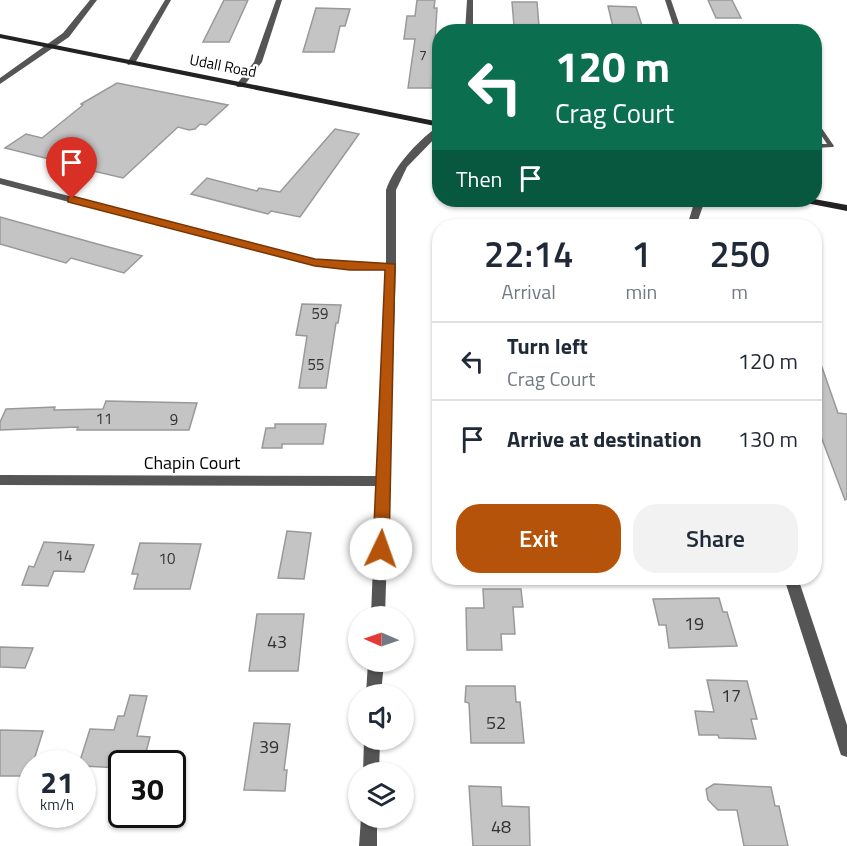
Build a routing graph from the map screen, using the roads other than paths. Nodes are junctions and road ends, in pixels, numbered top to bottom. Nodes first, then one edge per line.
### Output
1 (93, 0) edge
2 (168, 0) edge
3 (279, 0) edge
4 (470, 0) edge
5 (668, 0) edge
6 (469, 24) edge
7 (676, 24) edge
8 (0, 36) edge
9 (52, 47) junction
10 (131, 63) junction
11 (0, 82) edge
12 (240, 85) junction
13 (432, 125) edge
14 (822, 131) edge
15 (432, 133) edge
16 (822, 146) edge
17 (0, 181) edge
18 (822, 203) edge
19 (847, 208) edge
20 (391, 267) junction
21 (0, 480) edge
22 (384, 482) junction
23 (793, 585) edge
24 (378, 606) edge
25 (847, 749) edge
26 (369, 828) edge
27 (368, 846) edge

1 - 9 street
2 - 10 street
3 - 12 street
4 - 6 street
5 - 7 street
8 - 9 main road, Udall Road
9 - 10 main road, Udall Road
9 - 11 street
10 - 12 main road, Udall Road
12 - 13 main road, Udall Road
14 - 16 lane
15 - 20 street
17 - 20 street
18 - 19 main road
20 - 22 street
21 - 22 street, Chapin Court
22 - 24 street
23 - 25 street
26 - 27 street

